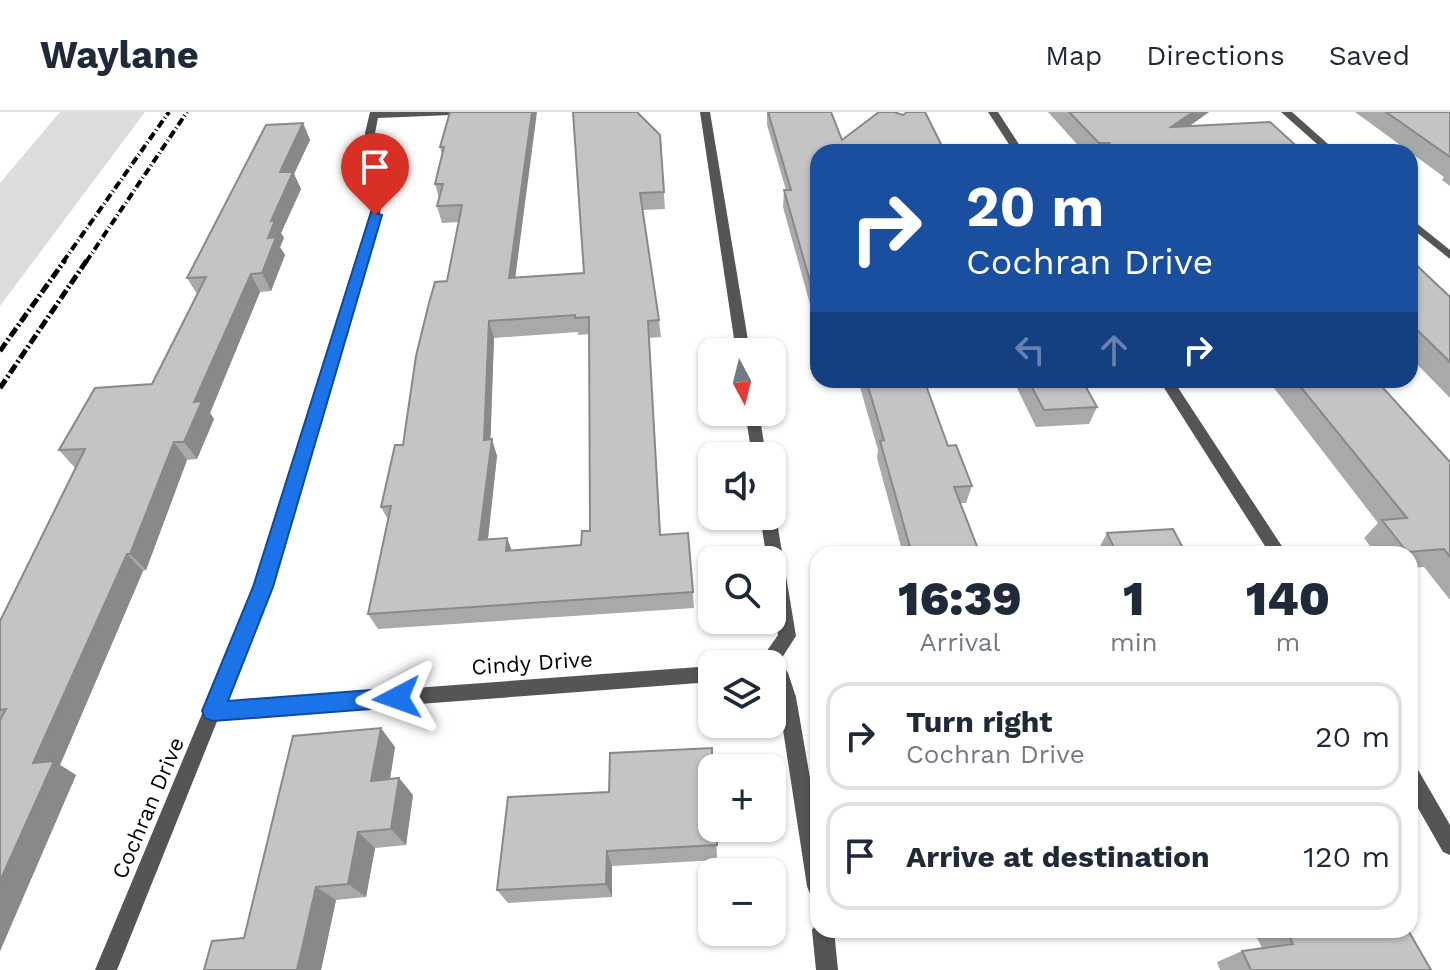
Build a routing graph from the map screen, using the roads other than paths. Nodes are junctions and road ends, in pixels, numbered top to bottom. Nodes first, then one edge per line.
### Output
1 (451, 112) edge
2 (705, 112) edge
3 (993, 112) edge
4 (1286, 112) edge
5 (374, 113) edge
6 (1014, 144) edge
7 (1323, 144) edge
8 (1418, 228) edge
9 (1450, 256) edge
10 (741, 338) edge
11 (1171, 388) edge
12 (770, 530) edge
13 (1274, 546) edge
14 (776, 650) edge
15 (698, 675) edge
16 (786, 693) edge
17 (213, 711) junction
18 (1418, 789) edge
19 (810, 837) edge
20 (1450, 845) edge
21 (824, 938) edge
22 (106, 970) edge
23 (827, 970) edge

1 - 5 street
2 - 10 street
3 - 6 street
4 - 7 street
5 - 17 street, Cochran Drive
8 - 9 street
11 - 13 street
12 - 14 street
15 - 17 street, Cindy Drive
16 - 19 street
17 - 22 street, Cochran Drive
18 - 20 street
21 - 23 street

